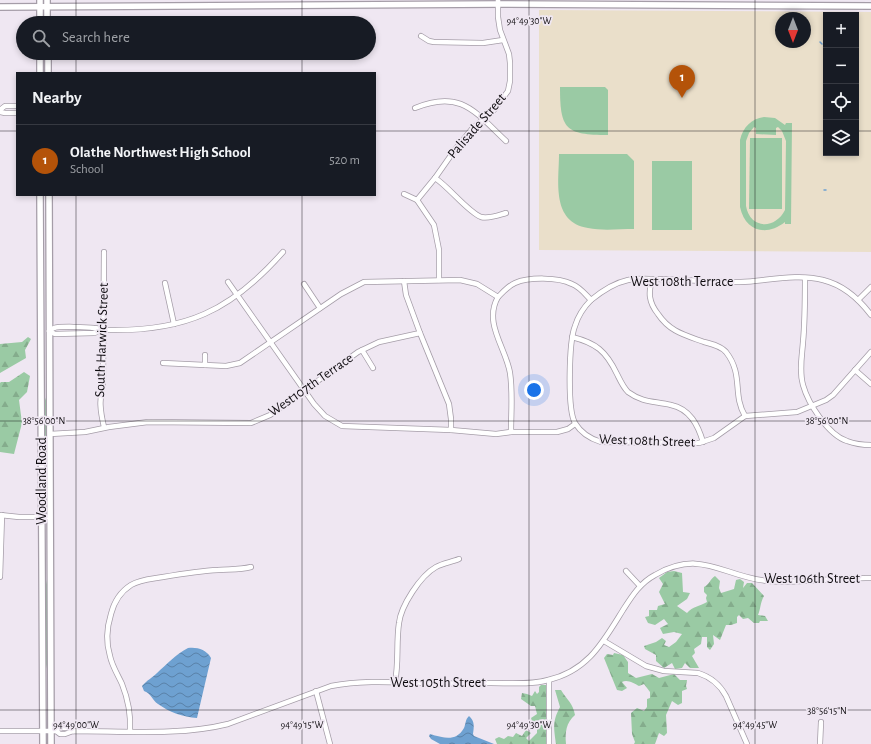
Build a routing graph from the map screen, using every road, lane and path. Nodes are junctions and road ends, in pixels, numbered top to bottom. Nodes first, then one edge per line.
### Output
1 (40, 0) edge
2 (47, 0) edge
3 (498, 2) edge
4 (347, 3) edge
5 (871, 6) edge
6 (0, 7) edge
7 (40, 7) junction
8 (47, 7) junction
9 (40, 16) edge
10 (47, 16) edge
11 (421, 36) dead end
12 (503, 40) junction
13 (40, 60) edge
14 (48, 60) edge
15 (40, 72) edge
16 (48, 72) edge
17 (16, 106) edge
18 (415, 108) dead end
19 (0, 111) edge
20 (16, 112) edge
21 (483, 120) junction
22 (506, 141) dead end
23 (435, 178) junction
24 (404, 194) dead end
25 (40, 196) edge
26 (49, 196) edge
27 (417, 200) junction
28 (506, 213) dead end
29 (104, 252) dead end
30 (283, 252) dead end
31 (805, 278) junction
32 (651, 279) junction
33 (439, 280) junction
34 (404, 281) junction
35 (228, 282) dead end
36 (165, 283) dead end
37 (304, 284) dead end
38 (871, 286) edge
39 (238, 296) junction
40 (498, 297) junction
41 (591, 300) junction
42 (858, 300) junction
43 (320, 308) junction
44 (871, 315) edge
45 (174, 324) junction
46 (104, 330) junction
47 (49, 331) junction
48 (420, 333) junction
49 (572, 336) junction
50 (271, 343) junction
51 (362, 350) junction
52 (871, 352) edge
53 (205, 355) dead end
54 (163, 364) dead end
55 (204, 365) junction
56 (373, 368) dead end
57 (855, 370) junction
58 (871, 384) edge
59 (304, 390) junction
60 (813, 406) junction
61 (745, 416) junction
62 (576, 424) junction
63 (104, 427) junction
64 (451, 430) junction
65 (511, 432) junction
66 (50, 434) junction
67 (704, 442) junction
68 (871, 445) edge
69 (1, 515) edge
70 (42, 517) junction
71 (50, 517) junction
72 (459, 559) dead end
73 (251, 567) dead end
74 (1, 569) edge
75 (626, 571) dead end
76 (0, 578) edge
77 (871, 578) edge
78 (640, 586) junction
79 (604, 641) junction
80 (549, 680) junction
81 (395, 682) junction
82 (316, 691) junction
83 (821, 722) dead end
84 (0, 731) edge
85 (43, 731) junction
86 (54, 731) junction
87 (130, 731) junction
88 (43, 744) edge
89 (51, 744) edge
90 (330, 744) edge
91 (550, 744) edge
92 (747, 744) edge
93 (820, 744) edge

1 - 7 main road
2 - 8 main road
3 - 4 main road
3 - 5 main road
3 - 12 street, Palisade Street
4 - 8 main road
6 - 7 main road
7 - 8 main road
7 - 9 main road
8 - 10 main road
11 - 12 street
12 - 21 street, Palisade Street
13 - 15 main road
14 - 16 main road
17 - 19 street
18 - 21 street
19 - 20 street
21 - 22 street
21 - 23 street, Palisade Street
23 - 27 street, Palisade Street
23 - 28 street
24 - 27 street
25 - 70 main road, Woodland Road
26 - 47 main road, Woodland Road
27 - 33 street
29 - 46 street, South Harwick Street
30 - 39 street
31 - 32 street, West 108th Terrace
31 - 42 street, West 108th Terrace
31 - 60 street
32 - 41 street, West 108th Terrace
32 - 61 street
33 - 34 street
33 - 40 street
34 - 43 street
34 - 48 street
35 - 39 street
36 - 45 street
37 - 43 street
38 - 42 street
39 - 45 street
39 - 50 street
40 - 41 street
40 - 65 street
41 - 49 street
42 - 44 street, West 108th Terrace
43 - 50 street
45 - 46 street
46 - 47 street
46 - 63 street, South Harwick Street
47 - 66 main road, Woodland Road
48 - 51 street, West107th Terrace
48 - 64 street
49 - 62 street
49 - 67 street
50 - 55 street
50 - 59 street
51 - 56 street
51 - 59 street, West107th Terrace
52 - 57 street
53 - 55 street
54 - 55 street
57 - 58 street
57 - 60 street
59 - 63 street, West107th Terrace
59 - 64 street
60 - 61 street
60 - 68 street
61 - 67 street, West 108th Street
62 - 65 street
62 - 67 street, West 108th Street
63 - 66 street, West107th Terrace
64 - 65 street
66 - 71 main road, Woodland Road
69 - 70 street
69 - 74 street
70 - 71 street
70 - 85 main road, Woodland Road
71 - 86 main road, Woodland Road
72 - 81 street
73 - 87 street
74 - 76 street
75 - 78 street
77 - 78 street, West 106th Street
78 - 79 street, West 106th Street
79 - 80 street, West 105th Street
79 - 92 street
80 - 81 street, West 105th Street
80 - 91 street
81 - 82 street, West 105th Street
82 - 87 street, West 105th Street
82 - 90 street
83 - 93 street
84 - 85 street, West 105th Street
85 - 86 street, West 105th Street
85 - 88 main road, Woodland Road
86 - 87 street, West 105th Street
86 - 89 main road, Woodland Road

